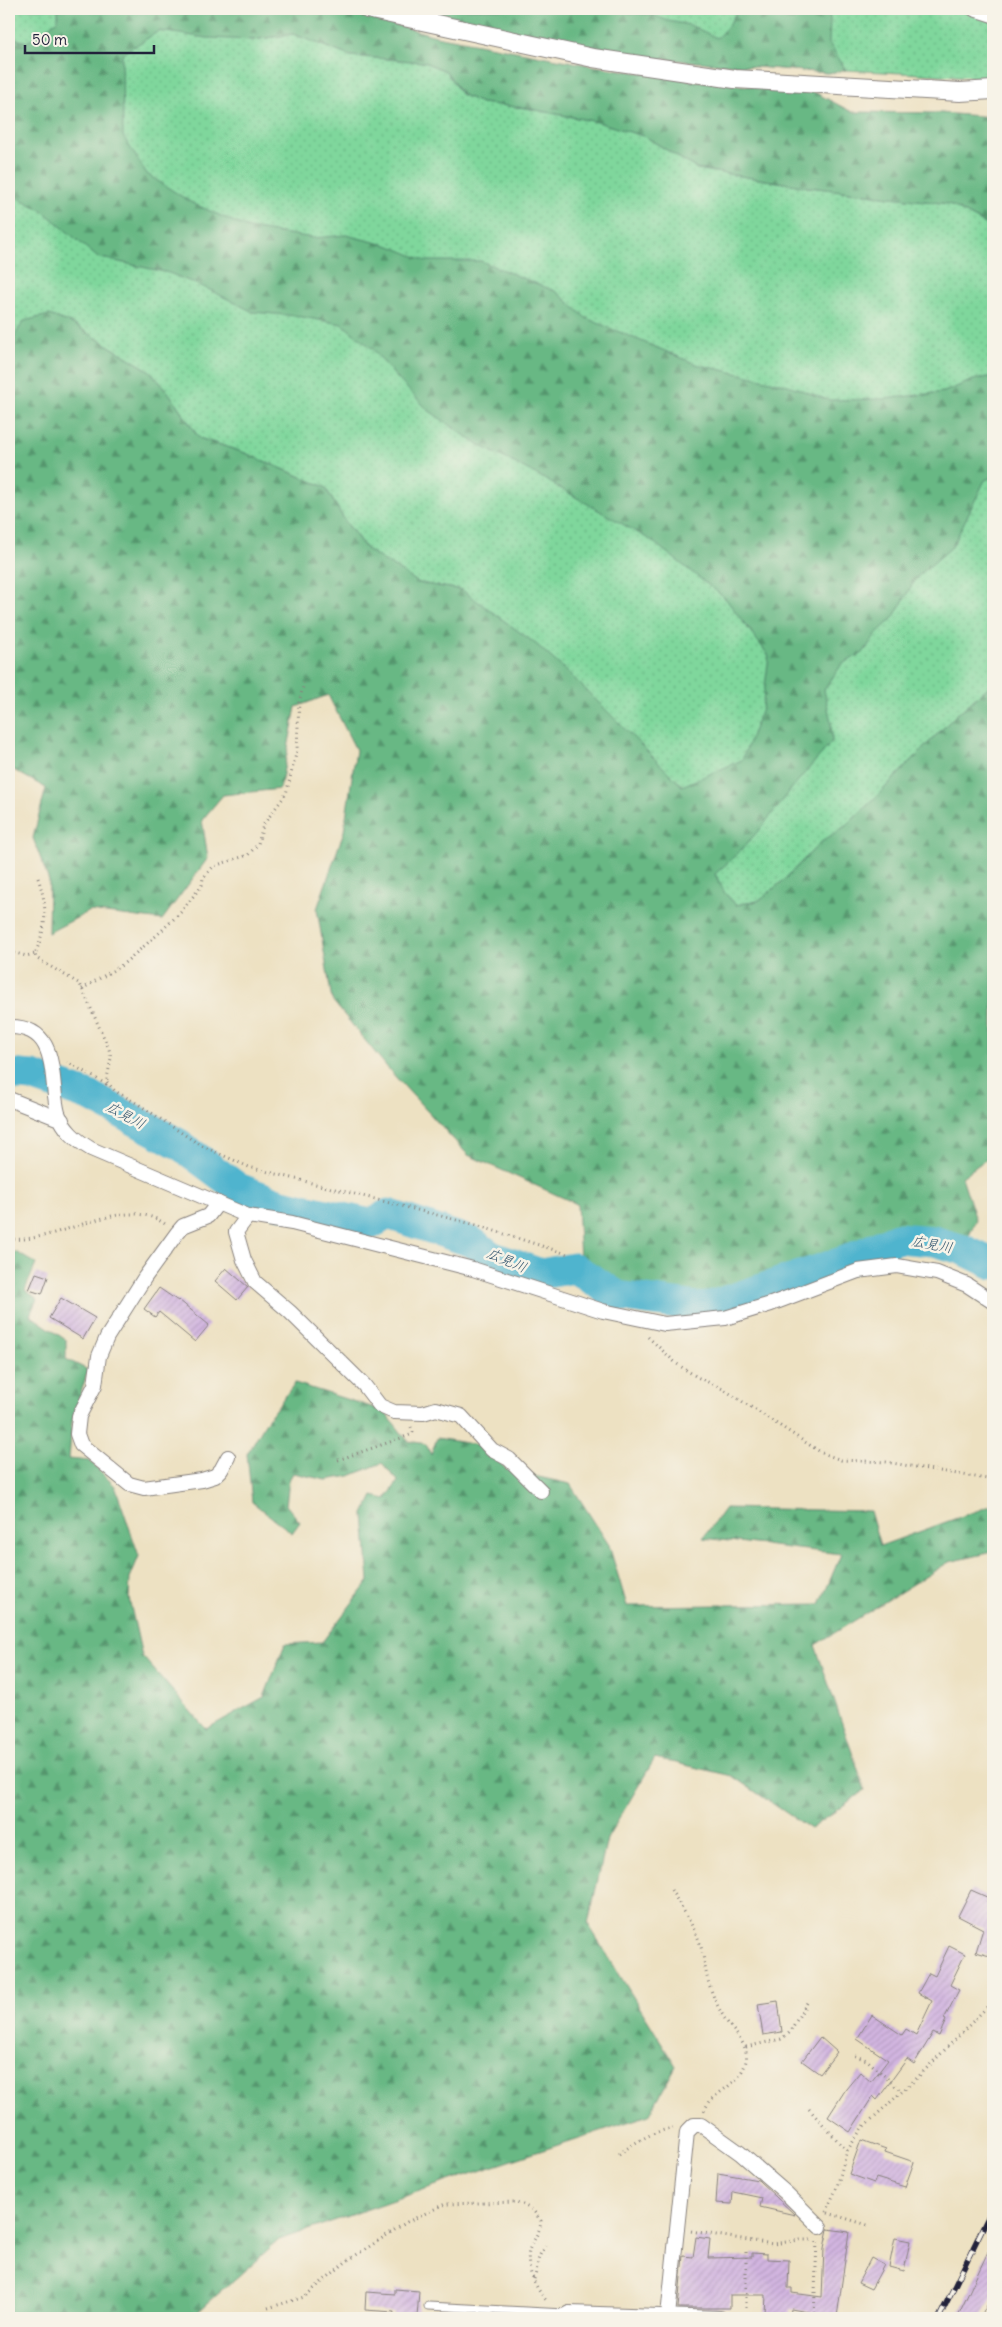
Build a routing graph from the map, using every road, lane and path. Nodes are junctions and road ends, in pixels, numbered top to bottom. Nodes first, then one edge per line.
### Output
1 (368, 9) edge
2 (974, 9) edge
3 (993, 15) edge
4 (993, 90) edge
5 (304, 683) dead end
6 (38, 878) dead end
7 (9, 951) edge
8 (34, 954) junction
9 (82, 989) junction
10 (9, 1027) edge
11 (51, 1060) junction
12 (107, 1082) junction
13 (9, 1098) edge
14 (60, 1116) junction
15 (218, 1203) junction
16 (248, 1216) junction
17 (177, 1233) junction
18 (9, 1239) edge
19 (567, 1254) dead end
20 (993, 1302) edge
21 (637, 1318) junction
22 (394, 1412) junction
23 (228, 1457) dead end
24 (338, 1460) dead end
25 (993, 1480) edge
26 (541, 1491) dead end
27 (671, 1890) dead end
28 (808, 2001) dead end
29 (993, 2001) edge
30 (746, 2047) junction
31 (855, 2056) dead end
32 (901, 2091) junction
33 (809, 2109) dead end
34 (701, 2125) junction
35 (687, 2132) junction
36 (847, 2151) junction
37 (619, 2154) dead end
38 (826, 2212) junction
39 (871, 2226) dead end
40 (675, 2229) junction
41 (818, 2234) junction
42 (545, 2246) dead end
43 (746, 2251) dead end
44 (534, 2279) junction
45 (428, 2306) dead end
46 (268, 2308) dead end
47 (562, 2314) edge
48 (668, 2316) junction
49 (720, 2318) edge
50 (746, 2318) edge
51 (814, 2318) edge

1 - 4 street
2 - 3 street
5 - 9 path
6 - 8 path
7 - 8 path
8 - 9 path
9 - 12 path
10 - 11 street
11 - 12 path
11 - 14 street
12 - 19 path
13 - 14 street
14 - 15 street
15 - 16 street
15 - 17 street
16 - 21 street
16 - 22 street
17 - 18 path
17 - 23 street
20 - 21 street
21 - 25 path
22 - 24 path
22 - 26 street
27 - 30 path
28 - 30 path
29 - 32 path
30 - 34 path
31 - 32 path
32 - 36 path
33 - 36 path
34 - 35 street
34 - 41 street
35 - 37 path
35 - 40 street
36 - 38 path
38 - 39 path
38 - 41 path
40 - 41 path
40 - 48 street
41 - 51 path
42 - 44 path
43 - 50 path
44 - 46 path
44 - 47 path
45 - 47 lane
47 - 48 street
48 - 49 street

